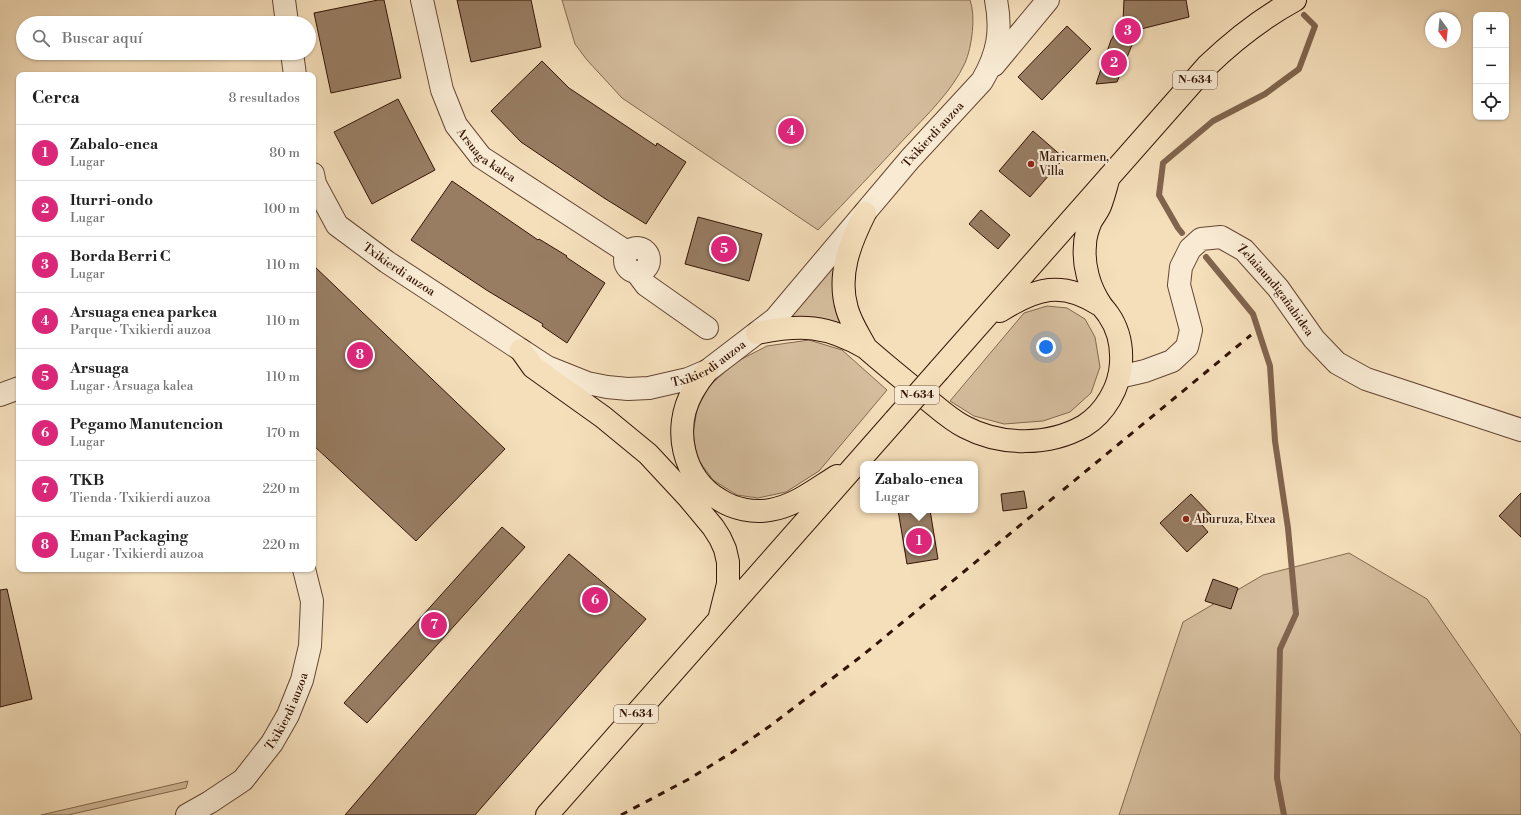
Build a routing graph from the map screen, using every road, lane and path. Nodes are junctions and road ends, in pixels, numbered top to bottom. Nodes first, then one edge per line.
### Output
1 (284, 0) edge
2 (422, 0) edge
3 (996, 0) edge
4 (1048, 0) edge
5 (1295, 0) edge
6 (286, 16) edge
7 (293, 60) edge
8 (295, 72) edge
9 (982, 81) junction
10 (1109, 177) junction
11 (316, 186) edge
12 (865, 213) junction
13 (316, 220) edge
14 (337, 226) junction
15 (1100, 305) junction
16 (981, 323) junction
17 (707, 328) dead end
18 (757, 333) junction
19 (866, 348) junction
20 (521, 350) junction
21 (707, 371) junction
22 (1119, 377) junction
23 (16, 389) edge
24 (0, 395) edge
25 (16, 402) edge
26 (0, 405) edge
27 (1521, 430) edge
28 (856, 465) junction
29 (305, 572) edge
30 (719, 620) junction
31 (550, 812) edge
32 (187, 815) edge

1 - 6 street
2 - 17 street, Arsuaga kalea
3 - 9 street, Txikierdi auzoa
4 - 9 street
5 - 10 highway, N-634
7 - 8 street
9 - 12 street, Txikierdi auzoa
10 - 15 highway
10 - 16 highway, N-634
11 - 14 street, Txikierdi auzoa
12 - 18 street, Txikierdi auzoa
12 - 19 highway
13 - 14 street
14 - 20 street, Txikierdi auzoa
15 - 16 highway
15 - 22 highway
16 - 28 highway, N-634, bridge
18 - 19 highway
18 - 21 street, Txikierdi auzoa
19 - 22 highway
20 - 21 street, Txikierdi auzoa
20 - 30 highway
21 - 28 highway
22 - 27 street, Zelaiaundigañabidea
23 - 24 street
25 - 26 street
28 - 30 highway, N-634
29 - 32 street, Txikierdi auzoa
30 - 31 highway, N-634

